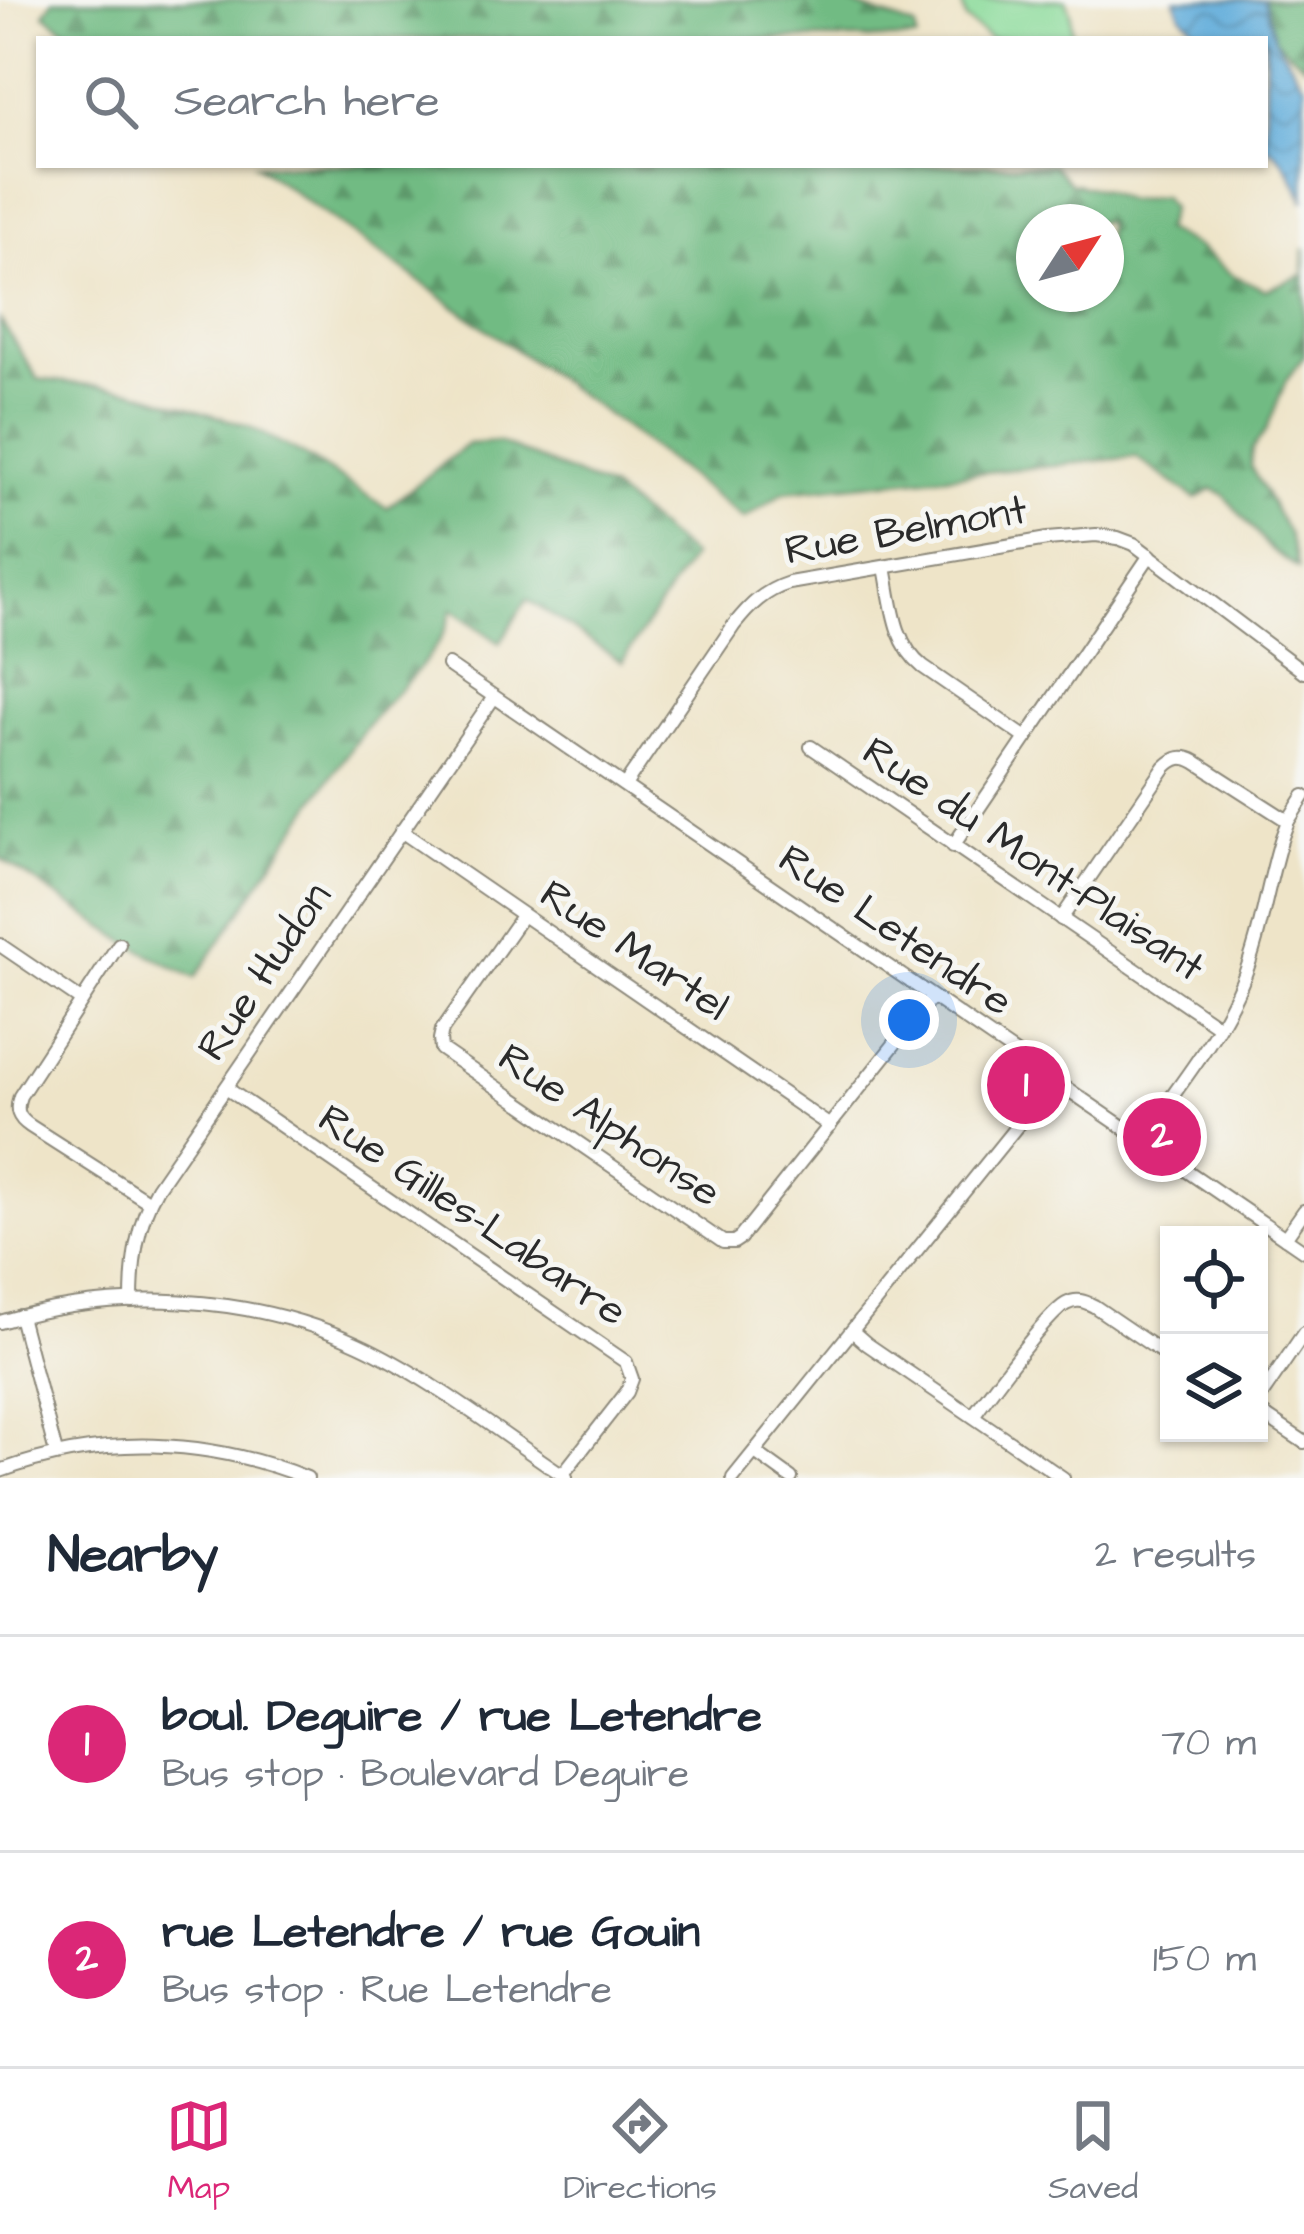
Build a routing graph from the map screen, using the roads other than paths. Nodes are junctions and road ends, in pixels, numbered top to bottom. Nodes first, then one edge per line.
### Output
1 (1150, 555) junction
2 (885, 567) junction
3 (448, 665) dead end
4 (1304, 672) edge
5 (494, 697) junction
6 (1026, 738) junction
7 (811, 747) dead end
8 (625, 785) junction
9 (1304, 796) edge
10 (1288, 821) junction
11 (400, 831) junction
12 (953, 846) junction
13 (522, 916) junction
14 (1061, 919) junction
15 (119, 944) dead end
16 (0, 945) edge
17 (932, 997) junction
18 (82, 1000) junction
19 (1219, 1026) junction
20 (1054, 1080) junction
21 (226, 1088) junction
22 (830, 1126) junction
23 (1142, 1140) junction
24 (148, 1202) junction
25 (1304, 1211) edge
26 (1285, 1238) junction
27 (1304, 1251) edge
28 (132, 1301) junction
29 (20, 1316) junction
30 (0, 1322) edge
31 (853, 1331) junction
32 (1304, 1333) edge
33 (1160, 1351) edge
34 (1268, 1386) edge
35 (973, 1416) junction
36 (1268, 1418) edge
37 (1304, 1442) edge
38 (754, 1452) junction
39 (56, 1453) junction
40 (0, 1471) edge
41 (565, 1476) edge
42 (307, 1478) edge
43 (733, 1478) edge
44 (791, 1478) edge
45 (1063, 1478) edge

1 - 2 street, Rue Belmont
1 - 4 street, Rue Belmont
1 - 6 street
2 - 6 street
2 - 8 street, Rue Belmont
3 - 5 street, Rue Letendre
5 - 8 street, Rue Letendre
5 - 11 street, Rue Hudon
6 - 12 street
7 - 12 street, Rue du Mont-Plaisant
8 - 17 street, Rue Letendre
9 - 10 street
10 - 14 street
10 - 19 street
11 - 13 street, Rue Martel
11 - 21 street, Rue Hudon
12 - 14 street, Rue du Mont-Plaisant
13 - 22 street, Rue Martel
13 - 22 street, Rue Alphonse
14 - 19 street, Rue du Mont-Plaisant
15 - 18 street
16 - 18 street
17 - 20 street, Rue Letendre
17 - 22 street, Rue Alphonse
18 - 24 street
19 - 23 street
20 - 23 street, Rue Letendre
20 - 31 street
21 - 24 street, Rue Hudon
21 - 41 street, Rue Gilles-Labarre
23 - 26 street, Rue Letendre
24 - 28 street, Rue Hudon
25 - 26 street
26 - 27 street, Rue Letendre
28 - 29 street
28 - 41 street
29 - 30 street
29 - 39 street
31 - 35 street
31 - 38 street
32 - 34 street
33 - 35 street
35 - 45 street
36 - 37 street
38 - 43 street
38 - 44 street
39 - 40 street
39 - 42 street

